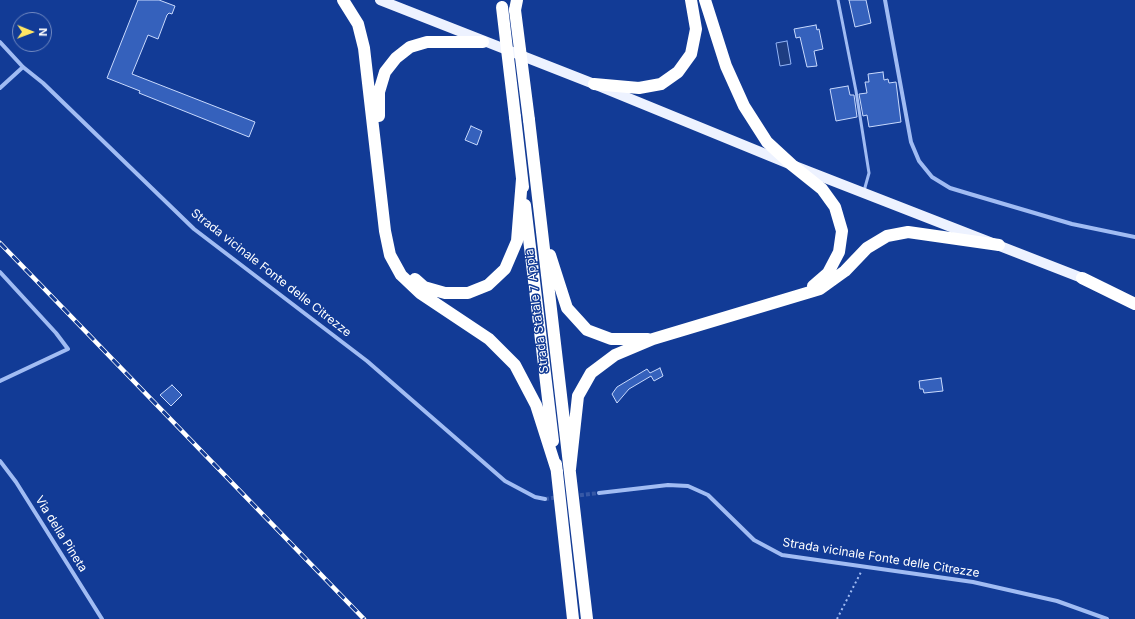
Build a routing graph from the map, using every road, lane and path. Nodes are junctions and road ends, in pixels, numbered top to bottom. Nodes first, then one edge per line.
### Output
1 (343, 0) edge
2 (380, 0) edge
3 (691, 0) edge
4 (705, 0) edge
5 (838, 0) edge
6 (885, 0) edge
7 (501, 3) edge
8 (515, 3) edge
9 (0, 42) edge
10 (484, 42) junction
11 (23, 67) junction
12 (594, 84) junction
13 (0, 88) edge
14 (792, 165) junction
15 (522, 179) junction
16 (863, 193) junction
17 (542, 227) junction
18 (1135, 236) edge
19 (999, 245) junction
20 (0, 272) edge
21 (1082, 278) junction
22 (798, 296) junction
23 (1135, 297) edge
24 (1135, 304) edge
25 (653, 339) junction
26 (0, 381) edge
27 (0, 461) edge
28 (570, 469) junction
29 (557, 471) junction
30 (599, 493) tunnel mouth
31 (545, 499) tunnel mouth
32 (864, 566) junction
33 (102, 619) edge
34 (573, 619) edge
35 (587, 619) edge
36 (838, 619) edge
37 (1107, 619) edge

1 - 29 highway
2 - 10 main road
3 - 12 highway
4 - 14 highway
5 - 16 lane
6 - 18 street
7 - 15 highway, Strada Statale 7 Appia, bridge
8 - 17 highway, Strada Statale 7 Appia, bridge
9 - 11 street, Strada vicinale Fonte delle Citrezze
10 - 12 main road
10 - 15 highway
11 - 13 street
11 - 31 street, Strada vicinale Fonte delle Citrezze
12 - 14 main road
14 - 16 main road
14 - 22 highway
15 - 29 highway, Strada Statale 7 Appia
16 - 19 main road
17 - 25 highway
17 - 28 highway, Strada Statale 7 Appia
19 - 21 main road
19 - 22 highway
20 - 26 street
21 - 23 highway
21 - 24 highway
22 - 25 highway
25 - 28 highway
27 - 33 street, Via della Pineta
28 - 35 highway, Strada Statale 7 Appia
29 - 34 highway, Strada Statale 7 Appia
30 - 32 street, Strada vicinale Fonte delle Citrezze
32 - 36 path
32 - 37 street, Strada vicinale Fonte delle Citrezze

